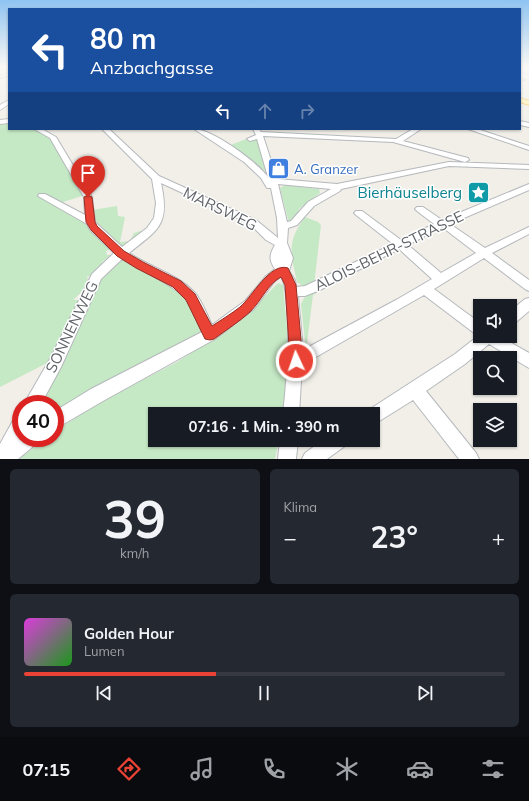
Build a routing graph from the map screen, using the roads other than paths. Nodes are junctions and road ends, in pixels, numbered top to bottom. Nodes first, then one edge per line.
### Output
1 (39, 130) edge
2 (106, 130) edge
3 (199, 130) edge
4 (416, 130) edge
5 (474, 130) edge
6 (258, 133) edge
7 (250, 139) dead end
8 (397, 141) junction
9 (529, 148) edge
10 (442, 154) junction
11 (448, 164) junction
12 (484, 164) junction
13 (529, 167) edge
14 (156, 178) junction
15 (270, 181) junction
16 (529, 186) edge
17 (340, 187) junction
18 (42, 196) dead end
19 (420, 209) dead end
20 (359, 213) dead end
21 (90, 222) junction
22 (442, 224) junction
23 (283, 226) junction
24 (529, 230) edge
25 (282, 244) junction
26 (401, 245) junction
27 (121, 253) junction
28 (484, 254) junction
29 (284, 270) junction
30 (440, 279) junction
31 (529, 286) edge
32 (425, 289) junction
33 (291, 292) junction
34 (529, 303) edge
35 (517, 313) edge
36 (473, 325) edge
37 (210, 335) junction
38 (477, 343) edge
39 (499, 343) edge
40 (296, 361) junction
41 (529, 361) edge
42 (414, 389) junction
43 (37, 395) edge
44 (292, 407) edge
45 (380, 412) edge
46 (64, 415) edge
47 (12, 441) edge
48 (18, 447) edge
49 (288, 447) edge
50 (329, 447) edge
51 (3, 459) edge
52 (287, 459) edge
53 (311, 459) edge
54 (470, 459) edge

1 - 21 street
2 - 14 street
3 - 15 street
4 - 8 street
5 - 9 street
6 - 7 street
6 - 8 street
6 - 15 street
8 - 10 street
10 - 11 street
10 - 12 street
11 - 12 street
11 - 17 street
12 - 13 street
14 - 25 street, MARSWEG
14 - 27 street, SONNENWEG
15 - 17 street
15 - 23 street
16 - 22 street, ALOIS-BEHR-STRASSE
17 - 23 street
18 - 21 street
19 - 22 street
20 - 26 street
21 - 27 street
22 - 26 street, ALOIS-BEHR-STRASSE
22 - 28 street
23 - 25 street
24 - 28 street
25 - 29 street
26 - 30 street
26 - 33 street, ALOIS-BEHR-STRASSE
27 - 37 street
27 - 43 street, SONNENWEG
28 - 30 street
28 - 31 street
29 - 33 street
29 - 37 street
30 - 32 street
32 - 36 street
32 - 40 street
33 - 40 street
34 - 35 street
37 - 46 street
38 - 42 street
39 - 41 street
40 - 44 street
42 - 45 street
42 - 54 street
47 - 51 street
48 - 51 street
49 - 52 street
50 - 53 street

